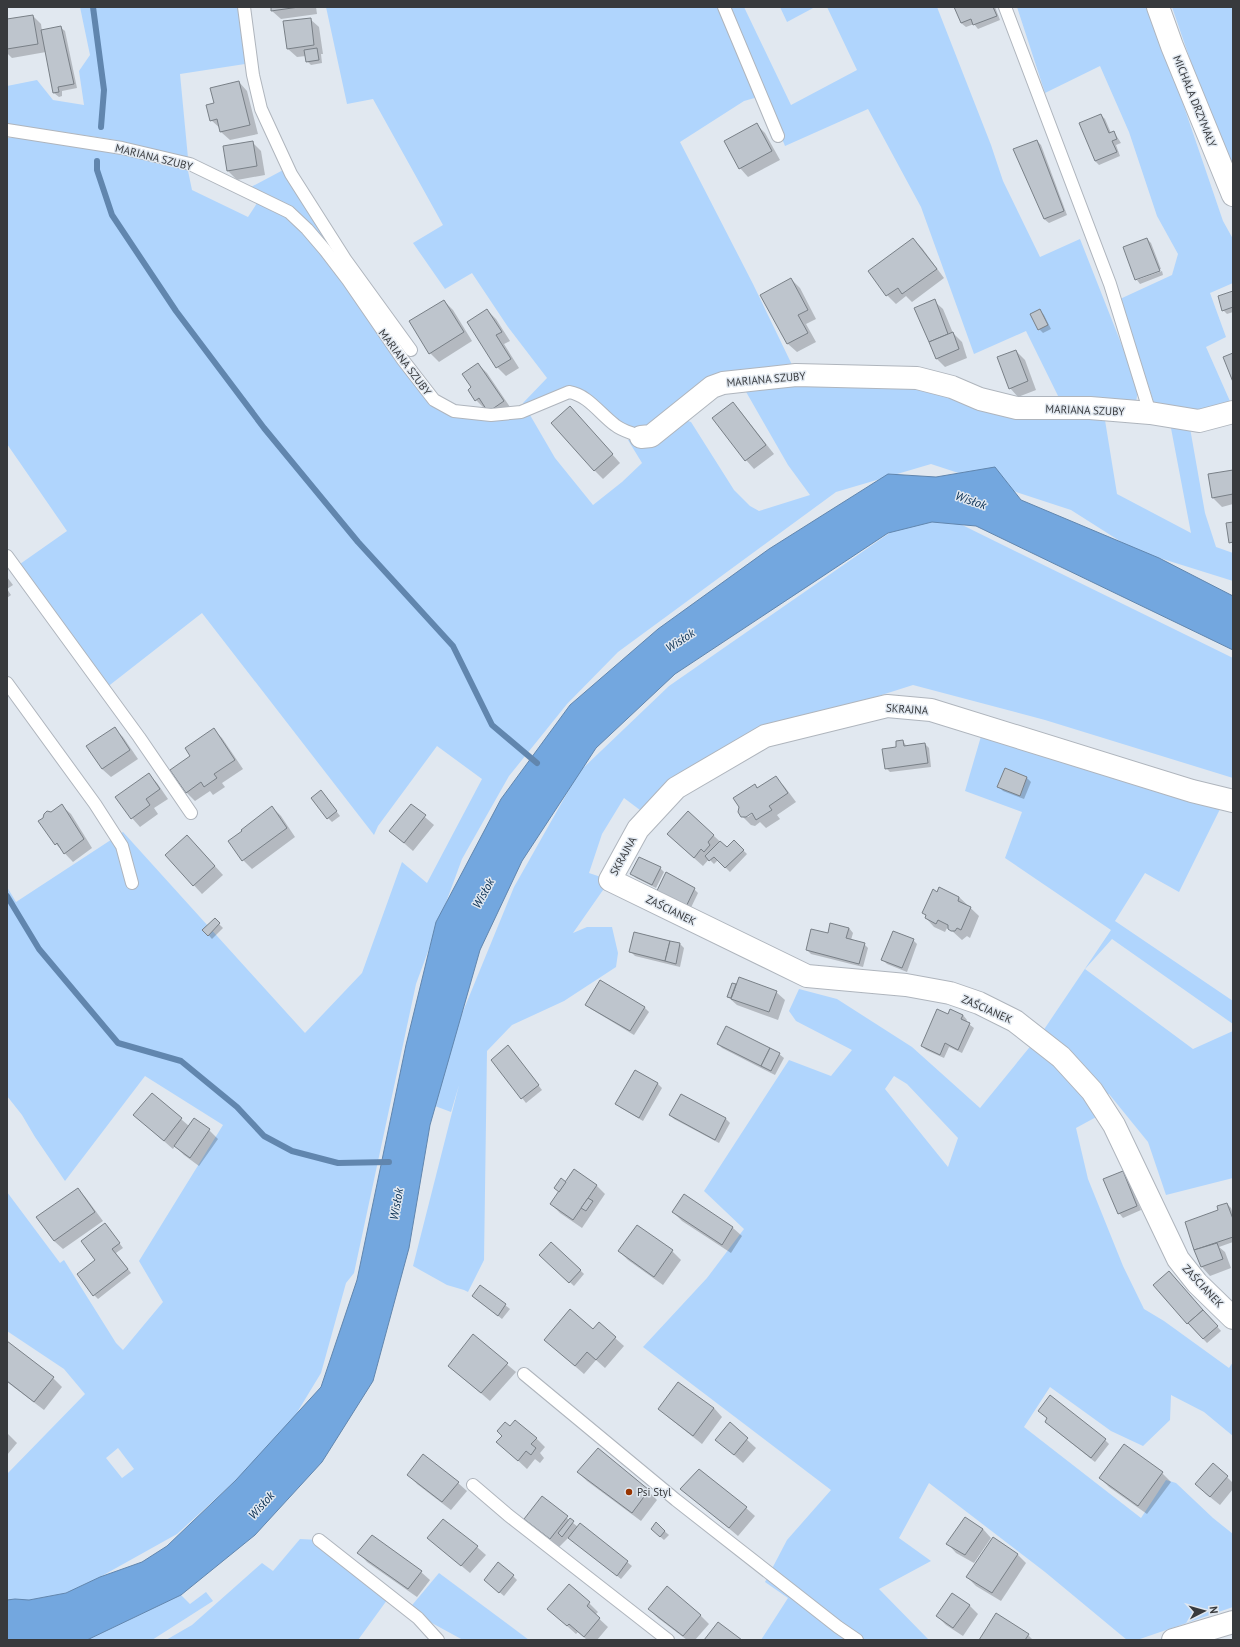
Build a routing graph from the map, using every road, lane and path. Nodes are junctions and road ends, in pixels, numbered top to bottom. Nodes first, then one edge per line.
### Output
1 (244, 7) edge
2 (724, 7) edge
3 (1005, 7) edge
4 (1158, 7) edge
5 (7, 130) edge
6 (778, 136) dead end
7 (1233, 195) edge
8 (411, 350) dead end
9 (1233, 412) edge
10 (1150, 413) junction
11 (641, 437) joint
12 (7, 556) edge
13 (7, 683) edge
14 (1233, 801) edge
15 (191, 813) dead end
16 (610, 880) joint
17 (132, 883) dead end
18 (1233, 1318) edge
19 (524, 1374) dead end
20 (473, 1484) dead end
21 (319, 1540) dead end
22 (1233, 1622) edge
23 (438, 1640) edge
24 (668, 1640) edge
25 (857, 1640) edge
26 (1173, 1640) edge

1 - 8 lane
2 - 6 lane
3 - 10 lane
4 - 7 street, MICHAŁA DRZYMAŁY
5 - 11 lane, MARIANA SZUBY
9 - 10 street, MARIANA SZUBY
10 - 11 street, MARIANA SZUBY
12 - 15 lane
13 - 17 lane
14 - 16 street, SKRAJNA
16 - 18 street, ZAŚCIANEK
19 - 25 lane
20 - 24 lane
21 - 23 lane
22 - 26 street

